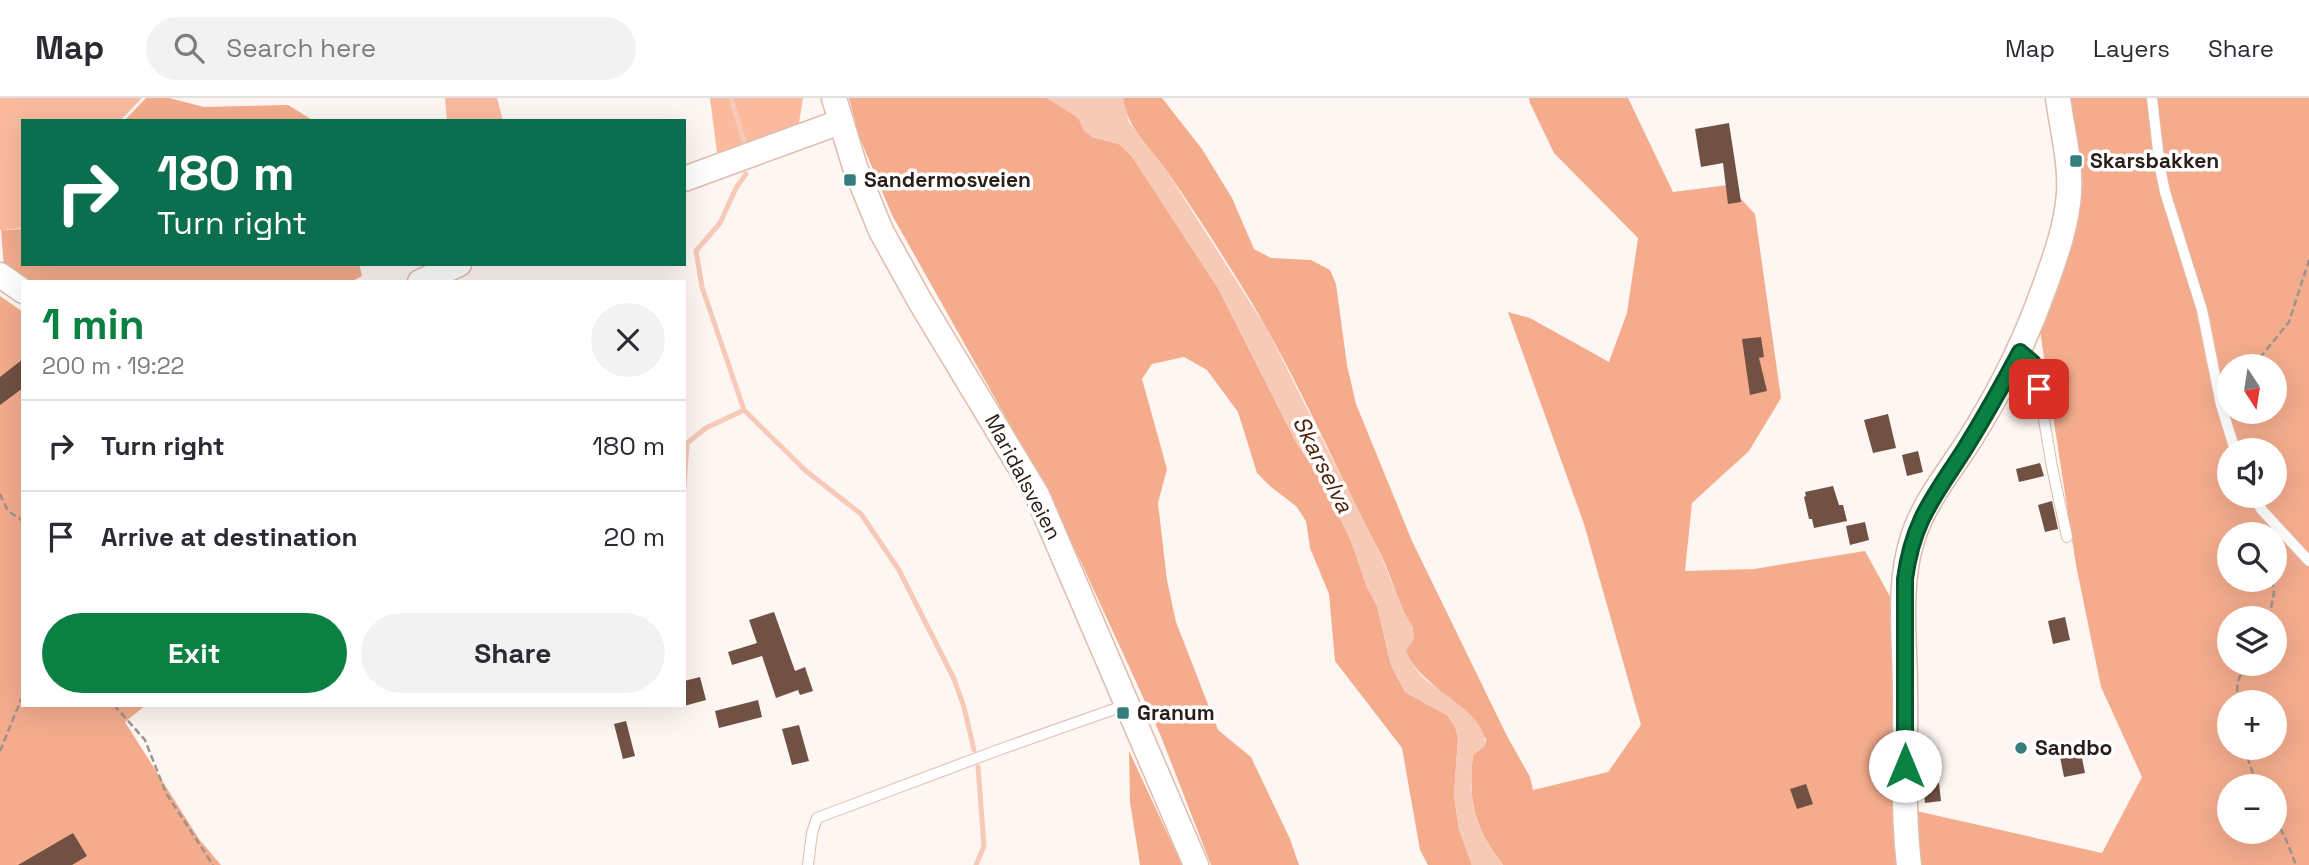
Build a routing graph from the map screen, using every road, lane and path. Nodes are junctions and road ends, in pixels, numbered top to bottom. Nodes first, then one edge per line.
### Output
1 (834, 98) edge
2 (2058, 98) edge
3 (2152, 98) edge
4 (840, 122) junction
5 (686, 178) edge
6 (2309, 260) edge
7 (455, 266) edge
8 (0, 275) edge
9 (424, 280) edge
10 (21, 290) edge
11 (2020, 352) junction
12 (2263, 354) edge
13 (2231, 438) edge
14 (0, 494) edge
15 (2261, 508) edge
16 (21, 520) edge
17 (2067, 537) dead end
18 (2309, 561) edge
19 (21, 700) edge
20 (1128, 704) junction
21 (116, 707) edge
22 (0, 751) edge
23 (2287, 842) edge
24 (214, 865) edge
25 (808, 865) edge
26 (1196, 865) edge
27 (1909, 865) edge
28 (2296, 865) edge

1 - 4 street, Maridalsveien
2 - 11 street
3 - 13 lane
4 - 5 street
4 - 20 street, Maridalsveien
6 - 12 path
7 - 9 street
8 - 10 street
11 - 17 lane
11 - 27 street
14 - 16 path
15 - 18 lane
19 - 22 path
20 - 25 lane
20 - 26 street, Maridalsveien
21 - 24 path
23 - 28 path

